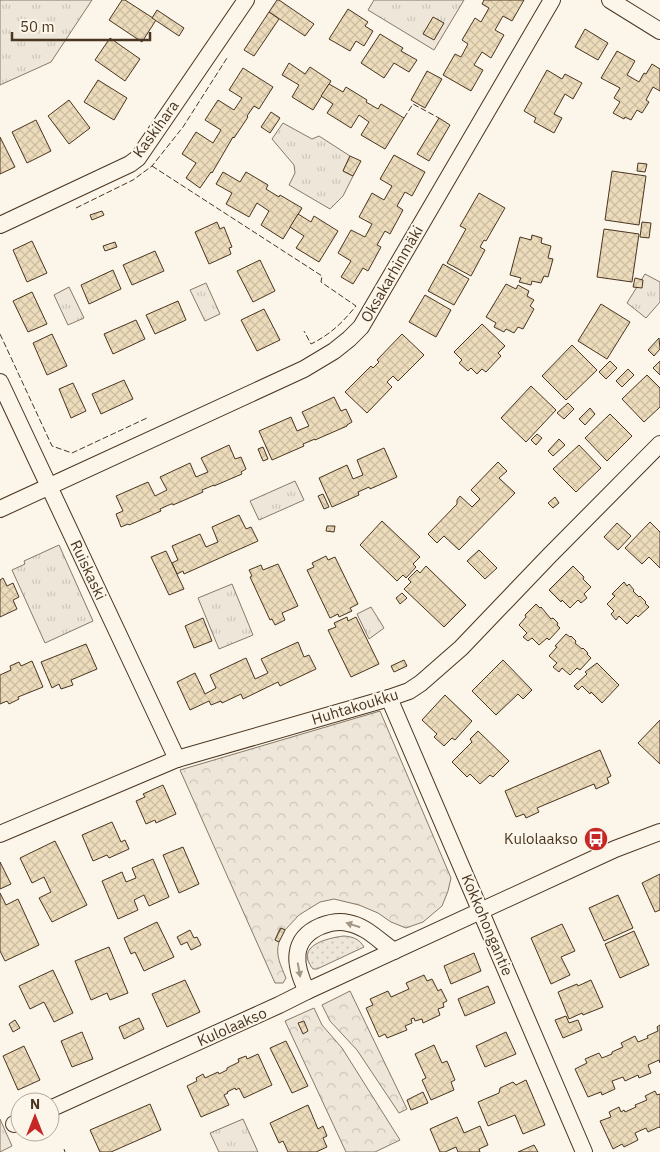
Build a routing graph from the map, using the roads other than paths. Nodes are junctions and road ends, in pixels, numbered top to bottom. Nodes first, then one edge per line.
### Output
1 (246, 0) edge
2 (552, 0) edge
3 (610, 0) edge
4 (660, 31) edge
5 (0, 225) edge
6 (0, 382) edge
7 (660, 444) edge
8 (49, 486) junction
9 (0, 509) edge
10 (389, 698) junction
11 (177, 759) junction
12 (660, 832) edge
13 (0, 834) edge
14 (481, 912) junction
15 (394, 951) junction
16 (306, 991) junction
17 (60, 1104) edge
18 (584, 1152) edge

1 - 5 street, Kaskihara
2 - 8 street, Oksakarhinmäki
3 - 4 street
6 - 8 street, Ruiskaski
7 - 10 street, Huhtakoukku
8 - 9 street, Oksakarhinmäki
8 - 11 street, Ruiskaski
10 - 11 street, Huhtakoukku
10 - 14 street, Kokkohongantie
11 - 13 street, Huhtakoukku
12 - 14 street, Kulolaakso
14 - 15 street, Kulolaakso
14 - 18 street, Kokkohongantie
15 - 16 street, Kulolaakso
15 -> 16 street
16 - 17 street, Kulolaakso

